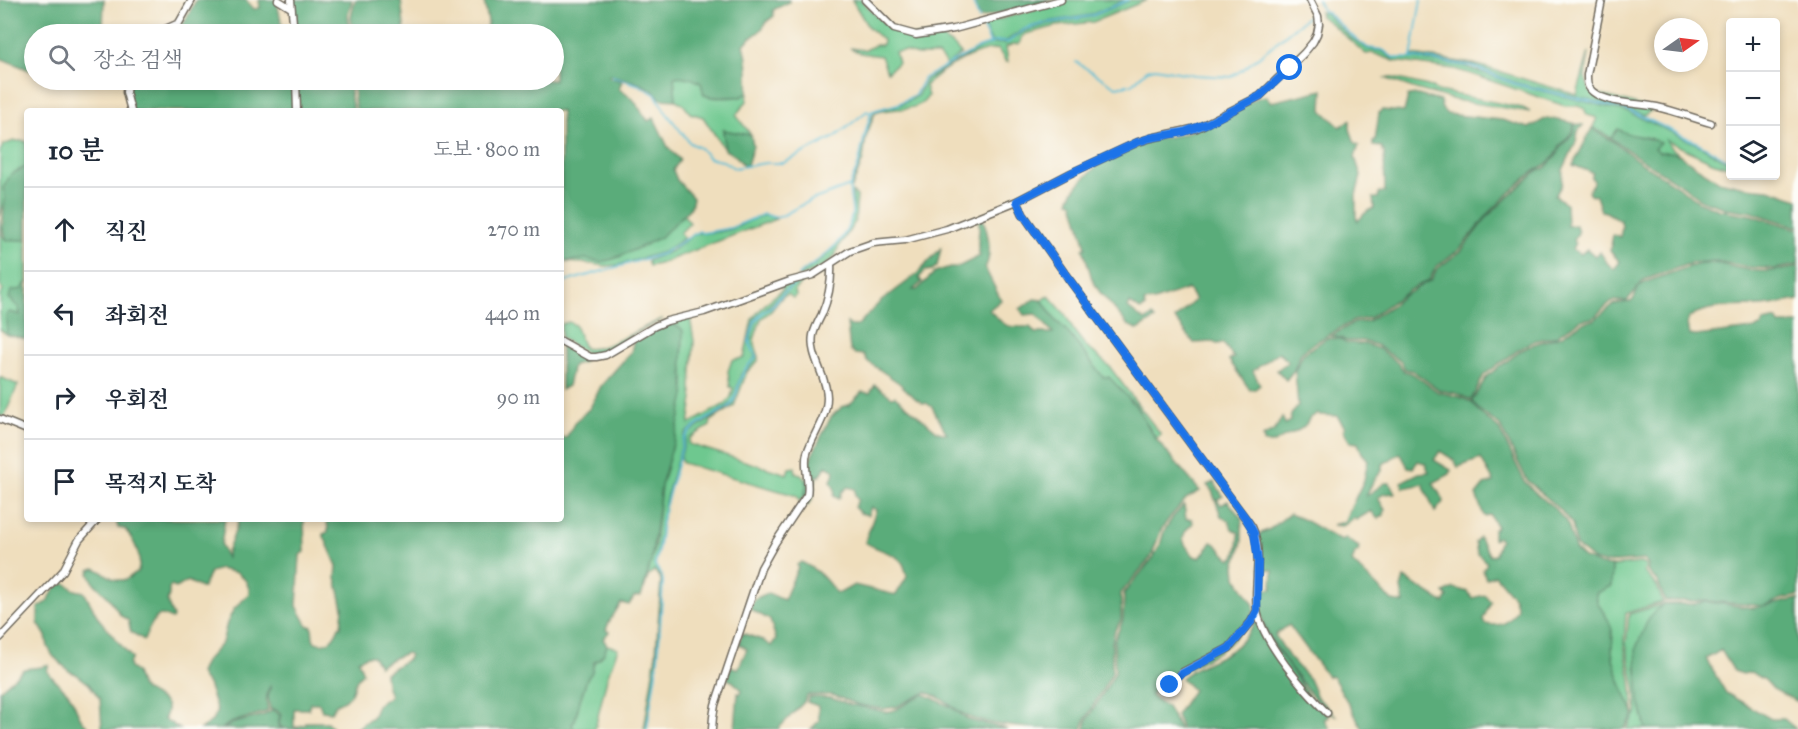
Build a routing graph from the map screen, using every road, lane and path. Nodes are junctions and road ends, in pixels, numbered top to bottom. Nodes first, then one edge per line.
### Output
1 (192, 0) edge
2 (278, 0) edge
3 (291, 0) edge
4 (865, 0) edge
5 (1061, 0) edge
6 (1310, 0) edge
7 (1602, 0) edge
8 (291, 8) junction
9 (177, 24) edge
10 (293, 24) edge
11 (126, 90) edge
12 (296, 90) edge
13 (129, 108) edge
14 (297, 108) edge
15 (1711, 123) dead end
16 (1017, 201) junction
17 (831, 264) junction
18 (564, 343) edge
19 (0, 419) edge
20 (24, 429) edge
21 (95, 522) edge
22 (1257, 611) junction
23 (0, 638) edge
24 (1170, 685) dead end
25 (1327, 714) dead end
26 (712, 729) edge

1 - 9 street
2 - 8 street
3 - 8 street
4 - 5 street
6 - 16 street
7 - 15 street
8 - 10 street
11 - 13 street
12 - 14 street
16 - 17 street
16 - 22 street
17 - 18 street
17 - 26 street
19 - 20 street
21 - 23 street
22 - 24 street
22 - 25 street

